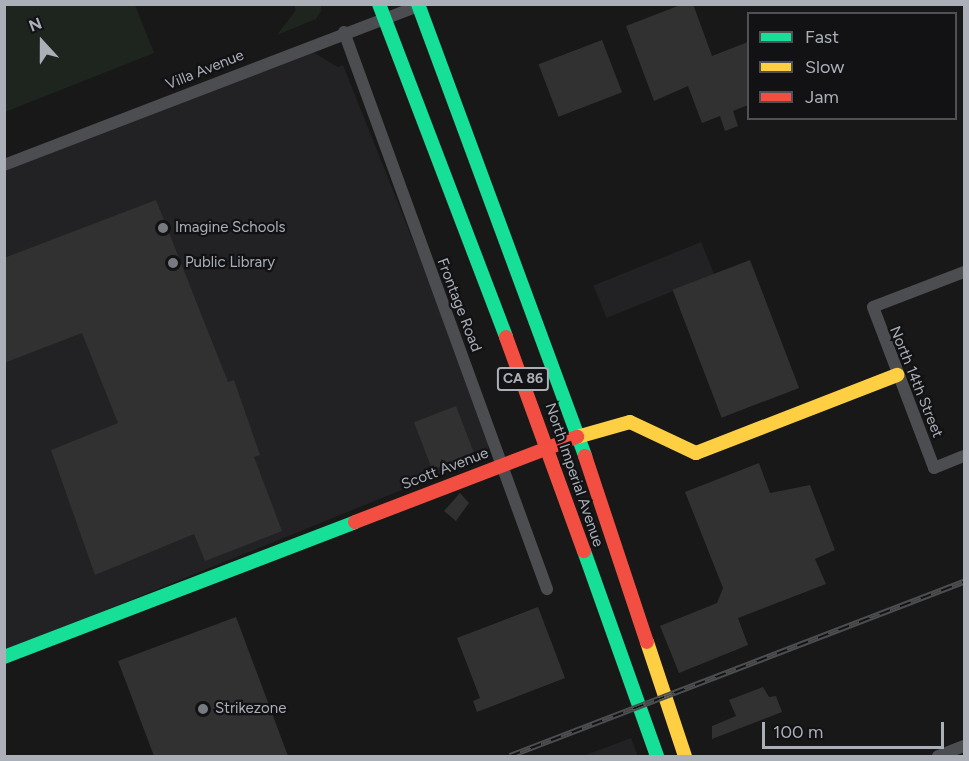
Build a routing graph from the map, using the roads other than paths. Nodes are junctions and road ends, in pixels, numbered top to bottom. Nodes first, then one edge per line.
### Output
1 (379, 4) edge
2 (418, 5) edge
3 (384, 18) junction
4 (344, 32) junction
5 (4, 165) edge
6 (964, 272) edge
7 (897, 375) junction
8 (578, 436) junction
9 (547, 448) junction
10 (964, 456) edge
11 (504, 464) junction
12 (547, 589) dead end
13 (4, 657) edge
14 (964, 746) edge
15 (657, 756) edge
16 (685, 756) edge
17 (938, 756) edge

1 - 3 main road, North Imperial Avenue / CA 86
2 - 3 street, Villa Avenue
2 - 8 main road, North Imperial Avenue / CA 86
3 - 4 street, Villa Avenue
3 - 9 main road, North Imperial Avenue / CA 86
4 - 5 street, Villa Avenue
4 - 11 street, Frontage Road
6 - 7 street, North 14th Street
7 - 8 main road, Scott Avenue
7 - 10 street, North 14th Street
8 - 9 main road, Scott Avenue
8 - 16 main road, North Imperial Avenue / CA 86
9 - 11 main road, Scott Avenue
9 - 15 main road, North Imperial Avenue / CA 86
11 - 12 street, Frontage Road
11 - 13 main road, Scott Avenue
14 - 17 street

